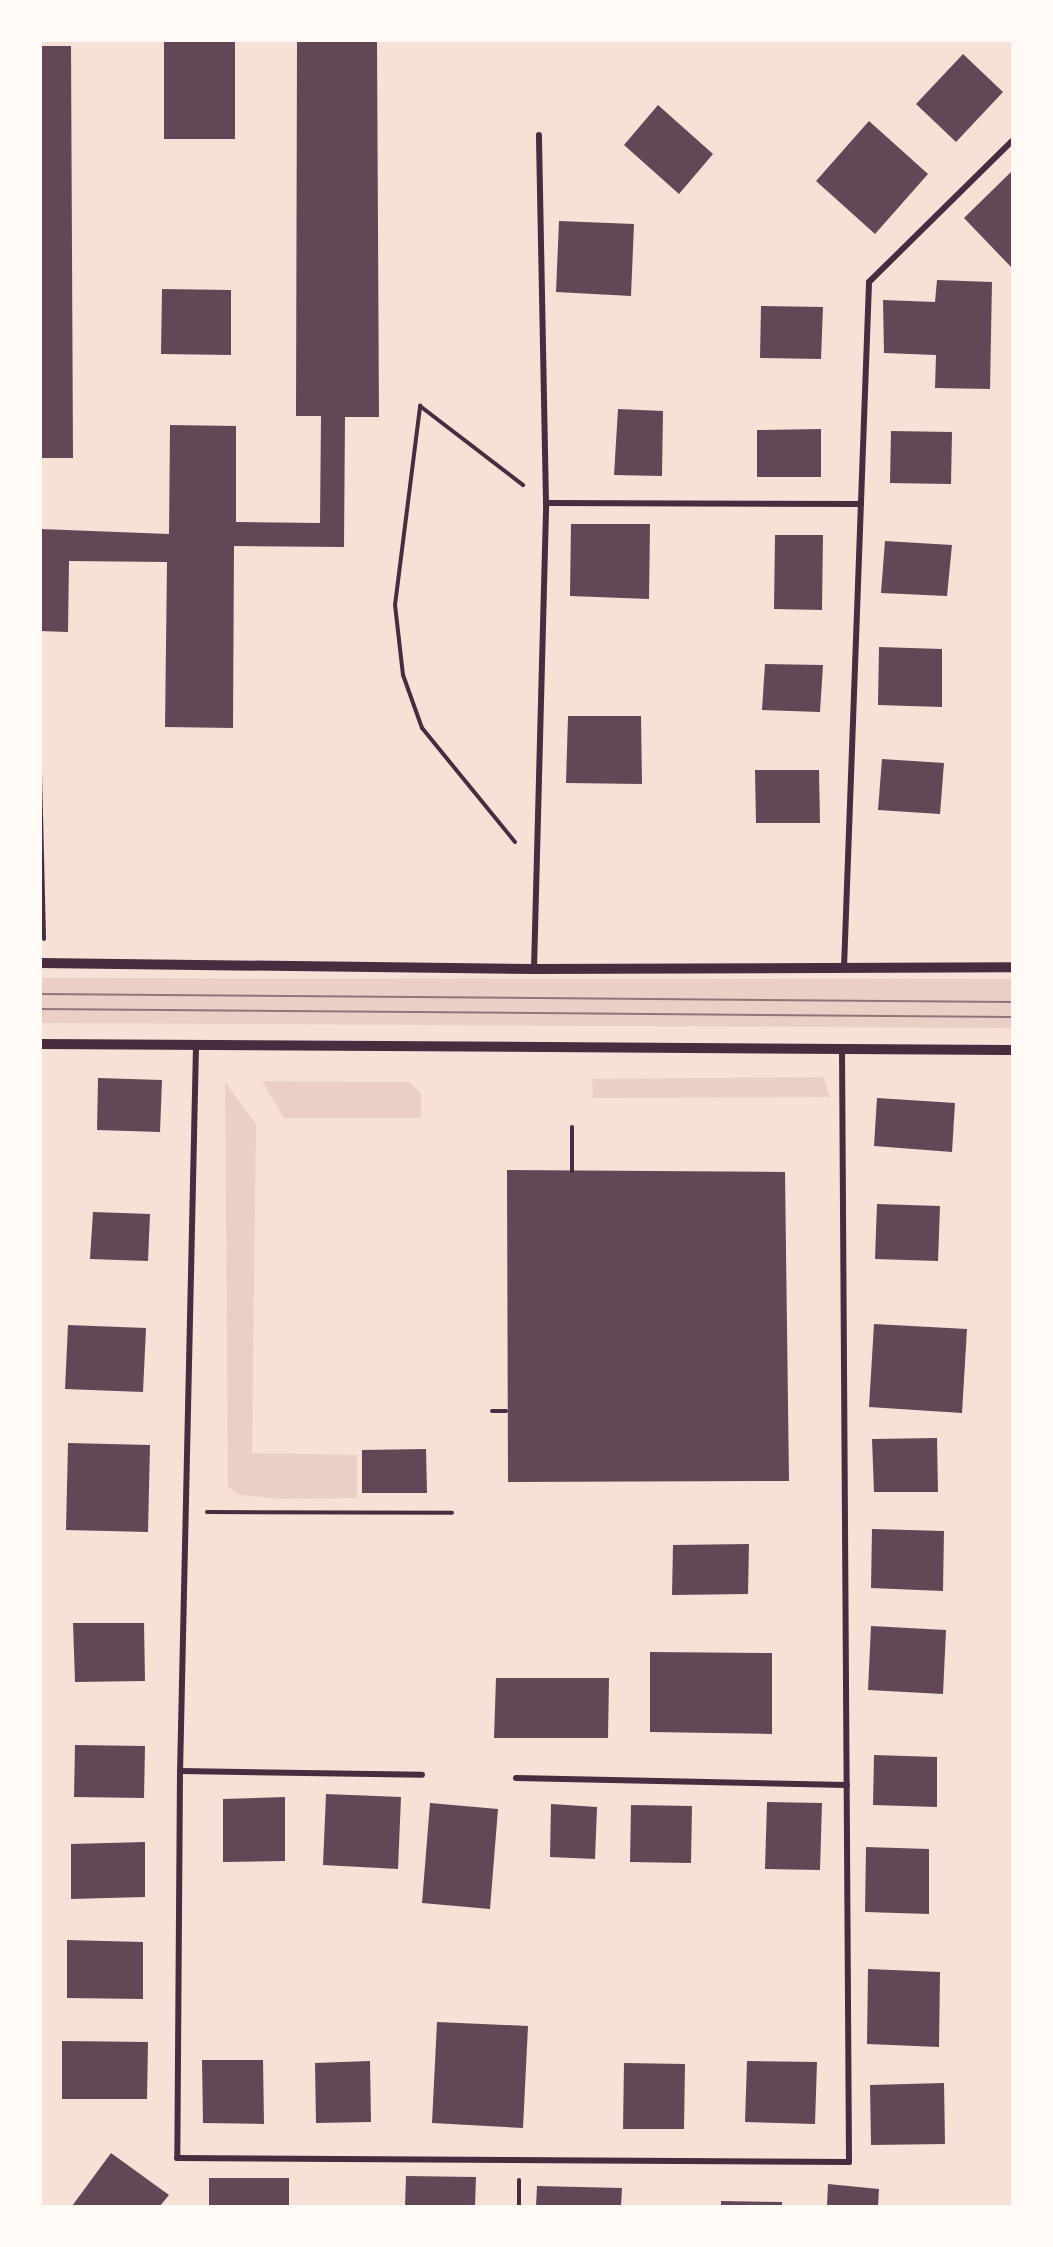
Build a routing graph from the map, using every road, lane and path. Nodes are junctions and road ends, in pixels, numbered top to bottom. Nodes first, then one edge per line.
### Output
1 (539, 135) dead end
2 (1012, 141) edge
3 (546, 503) junction
4 (861, 504) junction
5 (40, 774) edge
6 (537, 868) junction
7 (44, 942) dead end
8 (40, 963) edge
9 (844, 968) junction
10 (1012, 968) edge
11 (534, 969) junction
12 (40, 1044) edge
13 (196, 1046) junction
14 (842, 1048) junction
15 (1012, 1050) edge
16 (573, 1127) dead end
17 (572, 1171) dead end
18 (492, 1411) dead end
19 (506, 1411) dead end
20 (186, 1512) junction
21 (452, 1513) dead end
22 (180, 1771) junction
23 (422, 1775) dead end
24 (516, 1778) dead end
25 (847, 1785) junction

1 - 3 street
2 - 4 street
3 - 4 street
3 - 6 street
3 - 6 path
4 - 9 street
5 - 7 path
6 - 11 street
8 - 11 street
9 - 10 street
9 - 11 street
12 - 13 street
13 - 14 street
13 - 20 street
14 - 15 street
14 - 25 street
16 - 17 path
18 - 19 path
20 - 21 path
20 - 22 street
22 - 23 street
22 - 25 street
24 - 25 street

